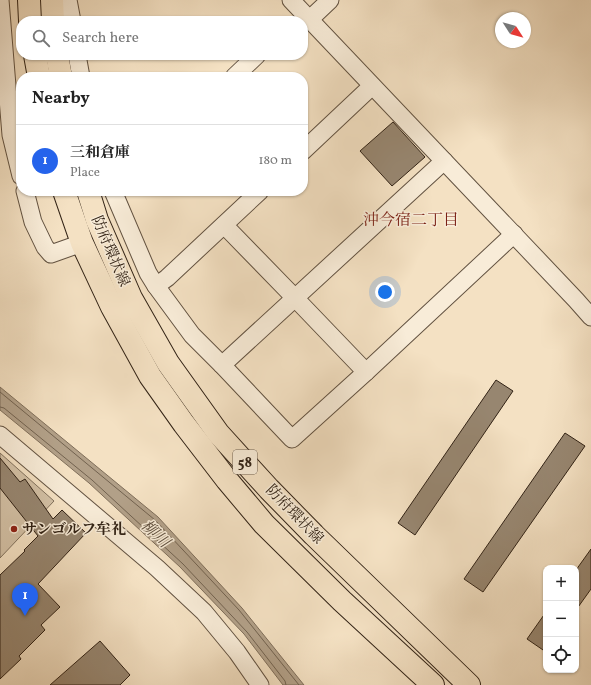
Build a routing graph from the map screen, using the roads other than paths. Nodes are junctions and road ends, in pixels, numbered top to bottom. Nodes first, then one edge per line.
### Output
1 (0, 0) edge
2 (29, 0) edge
3 (52, 0) edge
4 (68, 0) edge
5 (291, 0) edge
6 (330, 0) edge
7 (30, 16) edge
8 (53, 16) edge
9 (71, 16) edge
10 (301, 16) edge
11 (305, 16) edge
12 (308, 24) edge
13 (36, 60) edge
14 (58, 60) edge
15 (78, 60) edge
16 (252, 60) edge
17 (38, 72) edge
18 (60, 72) edge
19 (80, 72) edge
20 (239, 72) edge
21 (372, 86) junction
22 (308, 146) edge
23 (16, 156) edge
24 (444, 161) junction
25 (26, 196) edge
26 (66, 196) edge
27 (90, 196) edge
28 (115, 196) edge
29 (255, 196) edge
30 (224, 225) junction
31 (514, 234) junction
32 (82, 243) junction
33 (156, 286) junction
34 (295, 298) junction
35 (591, 317) edge
36 (222, 365) junction
37 (366, 372) junction
38 (0, 435) edge
39 (260, 685) edge
40 (433, 685) edge
41 (469, 685) edge

1 - 23 street
2 - 7 main road
3 - 8 main road
4 - 9 street
5 - 10 street
6 - 11 street
12 - 21 street
13 - 17 main road
14 - 18 main road
15 - 19 street
16 - 20 street
21 - 22 street
21 - 24 street
24 - 31 street
24 - 34 street
25 - 32 street
26 - 32 main road, 防府環状線 / 58
27 - 41 main road, 防府環状線 / 58
28 - 33 street
29 - 30 street
30 - 33 street
30 - 34 street
31 - 35 street
31 - 37 street
32 - 40 main road, 防府環状線 / 58
33 - 36 street
34 - 36 street
34 - 37 street
36 - 37 street
38 - 39 street

